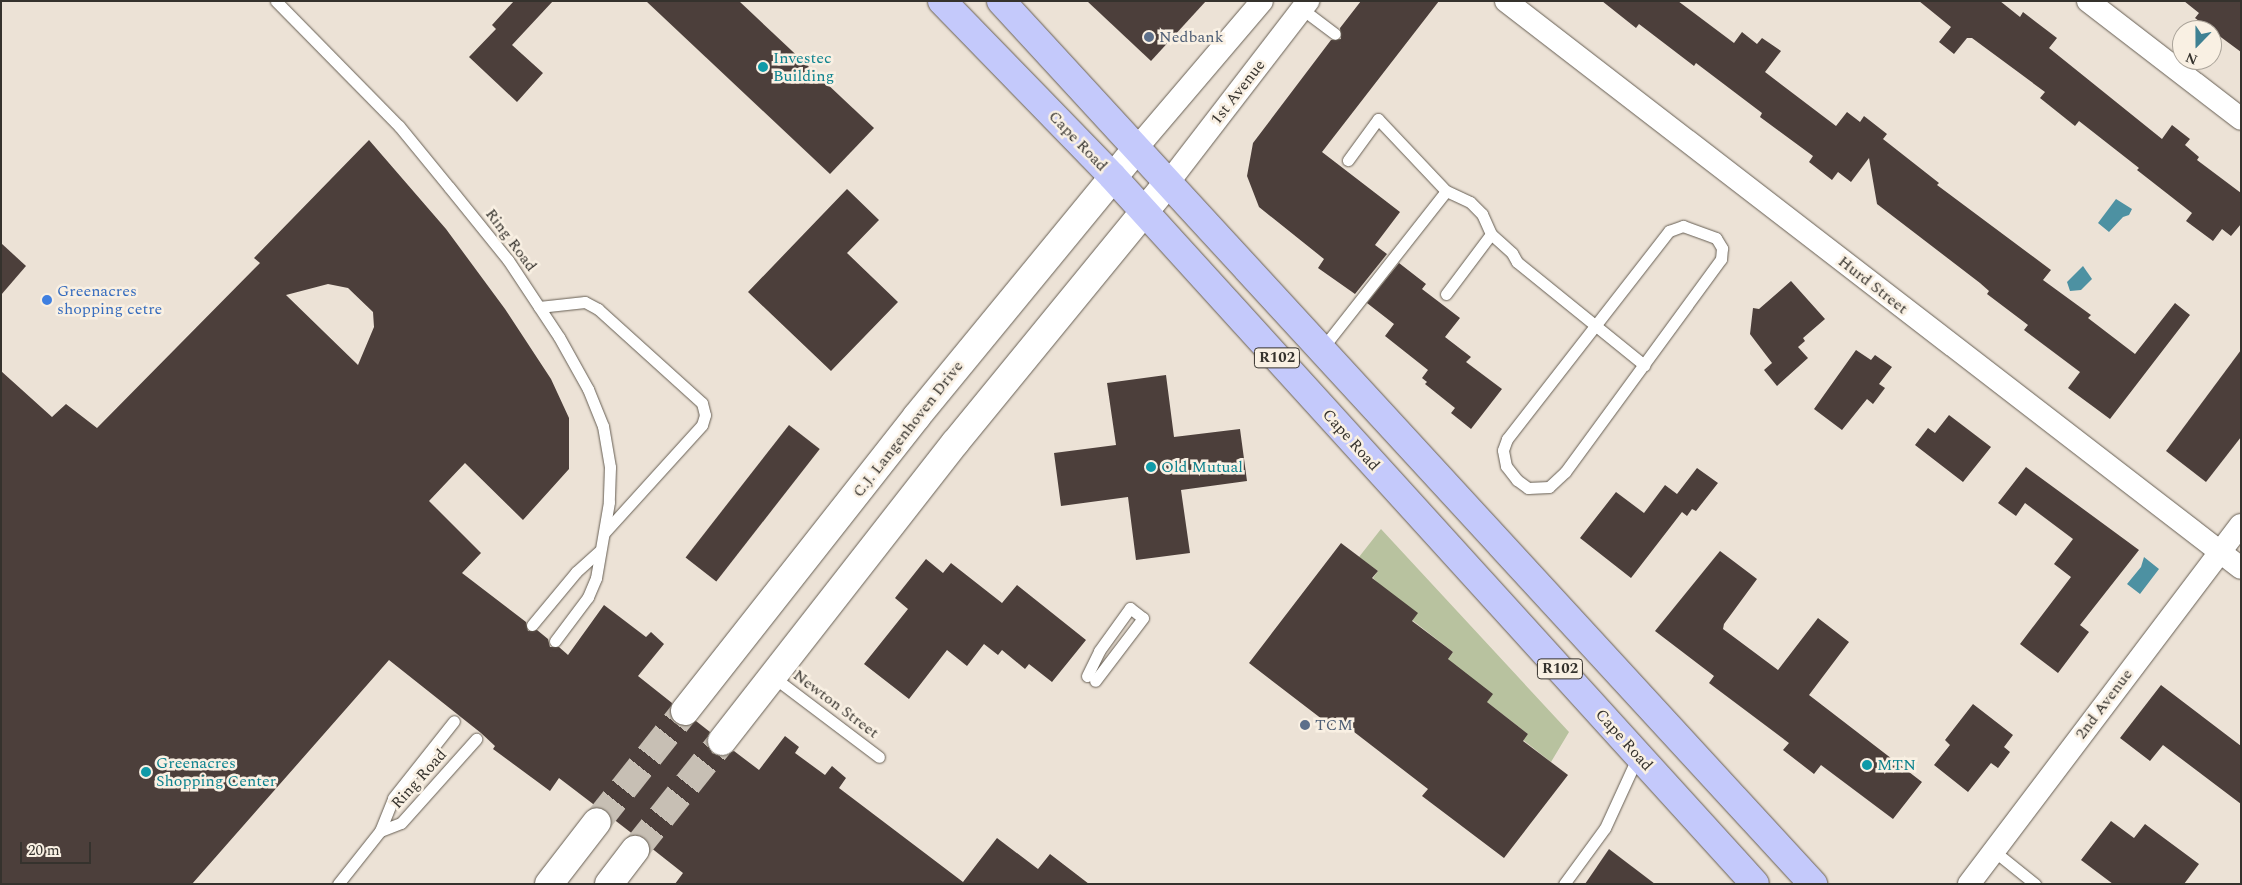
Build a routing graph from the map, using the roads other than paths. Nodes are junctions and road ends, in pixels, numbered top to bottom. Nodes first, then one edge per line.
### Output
1 (276, 1) edge
2 (942, 1) edge
3 (1001, 1) edge
4 (1262, 1) edge
5 (1506, 1) edge
6 (2088, 1) edge
7 (1305, 5) edge
8 (1335, 34) dead end
9 (2241, 119) edge
10 (1136, 149) junction
11 (1348, 160) dead end
12 (1112, 176) junction
13 (1168, 183) junction
14 (1446, 191) junction
15 (1145, 214) junction
16 (1491, 234) junction
17 (1446, 294) dead end
18 (539, 307) junction
19 (1594, 326) junction
20 (1321, 350) junction
21 (1644, 365) junction
22 (2241, 525) edge
23 (602, 534) junction
24 (599, 551) junction
25 (2220, 552) junction
26 (2241, 568) edge
27 (532, 625) dead end
28 (555, 641) dead end
29 (772, 676) junction
30 (1091, 678) joint
31 (685, 712) tunnel mouth
32 (454, 721) dead end
33 (476, 739) dead end
34 (722, 741) tunnel mouth
35 (1638, 756) junction
36 (880, 757) dead end
37 (597, 822) tunnel mouth
38 (380, 832) junction
39 (635, 850) tunnel mouth
40 (1994, 851) junction
41 (343, 881) edge
42 (549, 884) edge
43 (609, 884) edge
44 (1564, 884) edge
45 (1756, 884) edge
46 (1813, 884) edge
47 (1969, 884) edge
48 (2035, 884) edge

1 - 18 lane, Ring Road
2 - 12 main road, Cape Road / R102
3 - 10 main road, R102
4 - 10 street
5 - 25 street, Hurd Street
6 - 9 street
7 - 8 lane
7 - 13 street, 1st Avenue
10 - 12 main road, C.J. Langenhoven Drive
10 - 13 main road, R102
11 - 14 lane
12 - 15 main road, Cape Road / R102
12 - 31 main road, C.J. Langenhoven Drive
13 - 15 main road
13 - 20 main road, R102
14 - 16 lane
14 - 20 lane
15 - 29 main road
15 - 35 main road, Cape Road / R102
16 - 17 lane
16 - 19 lane
18 - 23 lane, Ring Road
18 - 23 lane
19 - 21 lane
19 - 21 lane
19 - 21 lane
20 - 46 main road, R102
22 - 25 street, 2nd Avenue
23 - 24 lane, Ring Road
24 - 27 lane
24 - 28 lane, Ring Road
25 - 26 street, Hurd Street
25 - 40 street, 2nd Avenue
29 - 34 main road
29 - 36 lane, Newton Street
30 - 30 lane
32 - 38 lane, Ring Road
33 - 38 lane, Ring Road
35 - 44 lane
35 - 45 main road, Cape Road / R102
37 - 42 main road
38 - 41 lane, Ring Road
39 - 43 main road
40 - 47 street, 2nd Avenue
40 - 48 lane

